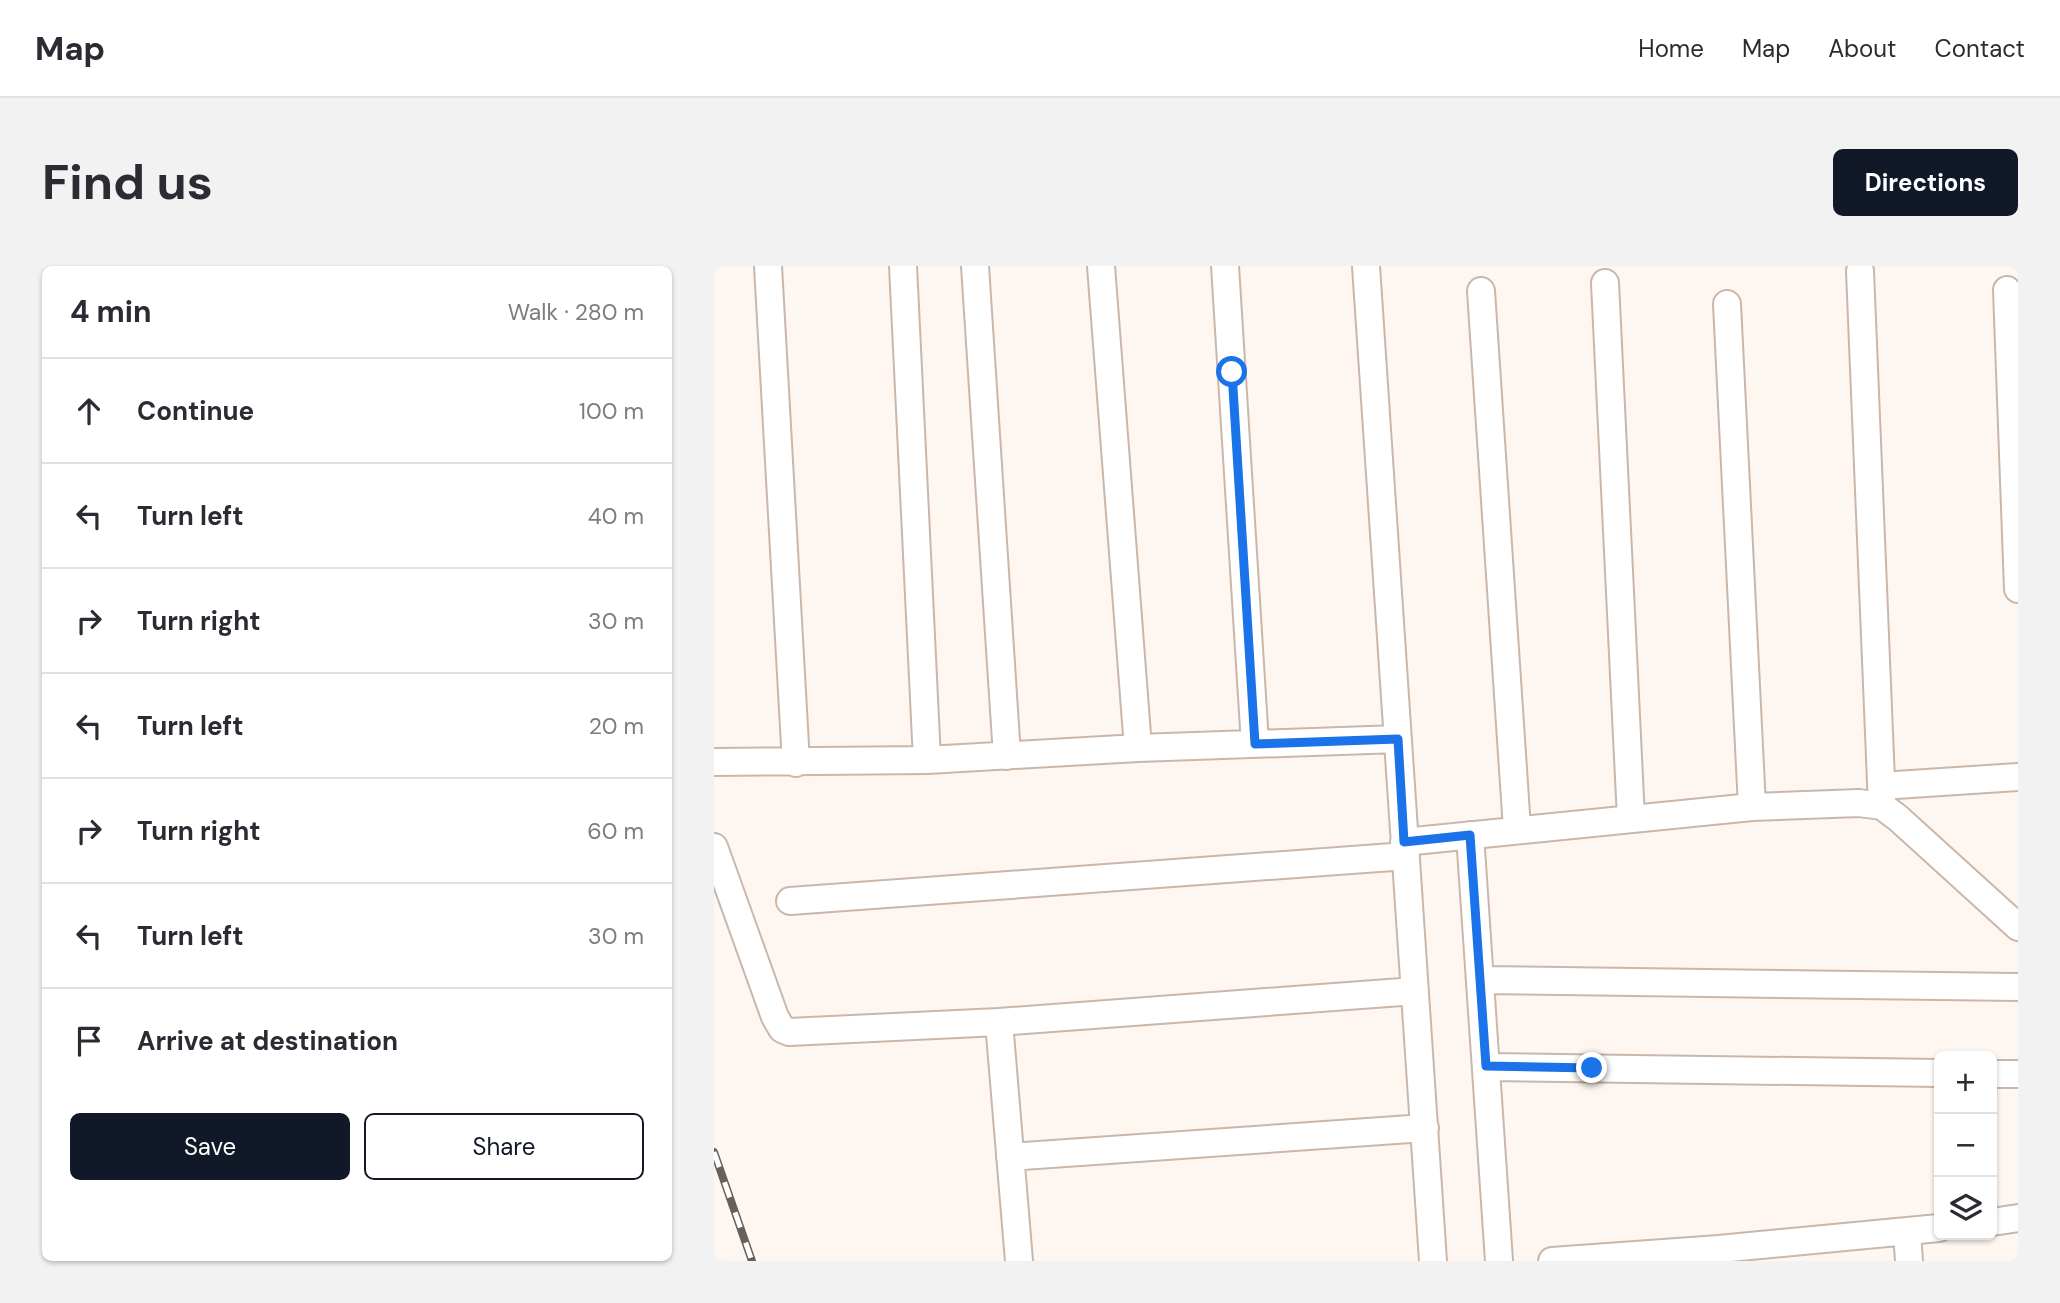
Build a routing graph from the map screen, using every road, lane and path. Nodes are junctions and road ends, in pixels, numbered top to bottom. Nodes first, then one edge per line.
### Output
1 (768, 266) edge
2 (903, 266) edge
3 (975, 266) edge
4 (1101, 266) edge
5 (1226, 266) edge
6 (1366, 266) edge
7 (1860, 271) dead end
8 (1605, 283) dead end
9 (2007, 290) dead end
10 (1481, 291) dead end
11 (1727, 304) dead end
12 (2018, 589) edge
13 (1398, 739) junction
14 (1255, 744) junction
15 (1138, 748) junction
16 (1007, 756) junction
17 (927, 760) junction
18 (714, 762) edge
19 (796, 763) junction
20 (2018, 777) edge
21 (1881, 796) junction
22 (1752, 807) junction
23 (1631, 819) junction
24 (1517, 829) junction
25 (1470, 835) junction
26 (714, 847) edge
27 (1405, 849) junction
28 (790, 901) dead end
29 (2018, 926) edge
30 (1480, 980) junction
31 (2018, 987) edge
32 (1415, 990) junction
33 (999, 1022) junction
34 (1486, 1066) junction
35 (1934, 1073) edge
36 (1997, 1074) edge
37 (2018, 1074) edge
38 (1424, 1128) junction
39 (1010, 1157) junction
40 (2018, 1219) edge
41 (1997, 1221) edge
42 (1934, 1229) edge
43 (1907, 1233) junction
44 (1719, 1255) edge
45 (1019, 1261) edge
46 (1433, 1261) edge
47 (1499, 1261) edge
48 (1552, 1261) edge
49 (1909, 1261) edge

1 - 19 street
2 - 17 street
3 - 16 street
4 - 15 street
5 - 14 street
6 - 13 street
7 - 21 street
8 - 23 street
9 - 12 street
10 - 24 street
11 - 22 street
13 - 14 street
13 - 27 street
14 - 15 street
15 - 16 street
16 - 17 street
17 - 19 street
18 - 19 street
20 - 21 street
21 - 22 street
21 - 29 street
22 - 23 street
23 - 24 street
24 - 25 street
25 - 27 street
25 - 30 street
26 - 33 street
27 - 28 street
27 - 32 street
30 - 31 street
30 - 34 street
32 - 33 street
32 - 38 street
33 - 39 street
34 - 35 street
34 - 47 street
36 - 37 street
38 - 39 street
38 - 46 street
39 - 45 street
40 - 41 street
42 - 43 street
43 - 44 street
43 - 49 street
44 - 48 street

